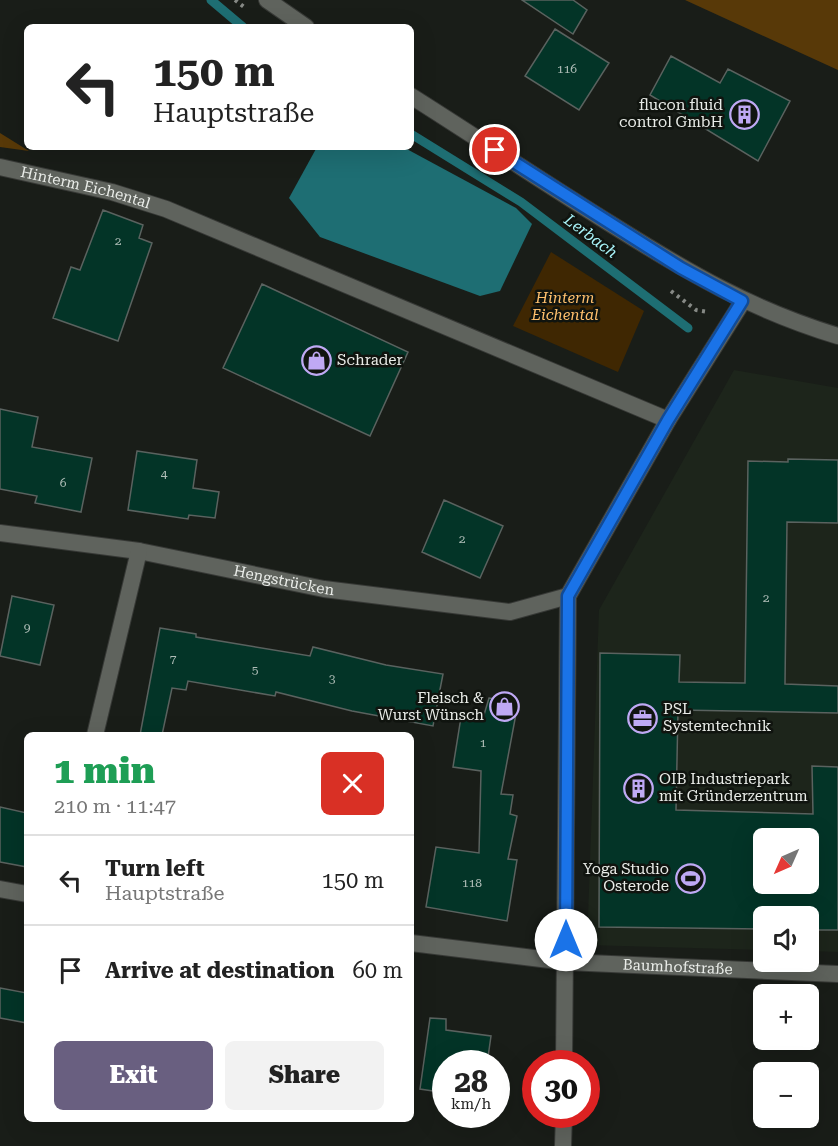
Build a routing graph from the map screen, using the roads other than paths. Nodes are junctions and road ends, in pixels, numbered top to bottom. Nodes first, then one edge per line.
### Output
1 (267, 0) edge
2 (302, 24) edge
3 (414, 98) edge
4 (0, 167) edge
5 (742, 301) junction
6 (838, 336) edge
7 (668, 420) junction
8 (0, 533) edge
9 (139, 551) junction
10 (568, 596) junction
11 (96, 732) edge
12 (0, 889) edge
13 (24, 893) edge
14 (414, 943) edge
15 (566, 963) junction
16 (838, 974) edge
17 (564, 1050) edge
18 (564, 1128) edge
19 (563, 1146) edge

1 - 2 street
3 - 5 street
4 - 7 street, Hinterm Eichental
5 - 6 street
5 - 7 street
7 - 10 street
8 - 9 street, Hengstrücken
9 - 10 street, Hengstrücken
9 - 11 street
10 - 15 street
12 - 13 street
14 - 15 street, Baumhofstraße
15 - 16 street, Baumhofstraße
15 - 17 street
18 - 19 street

